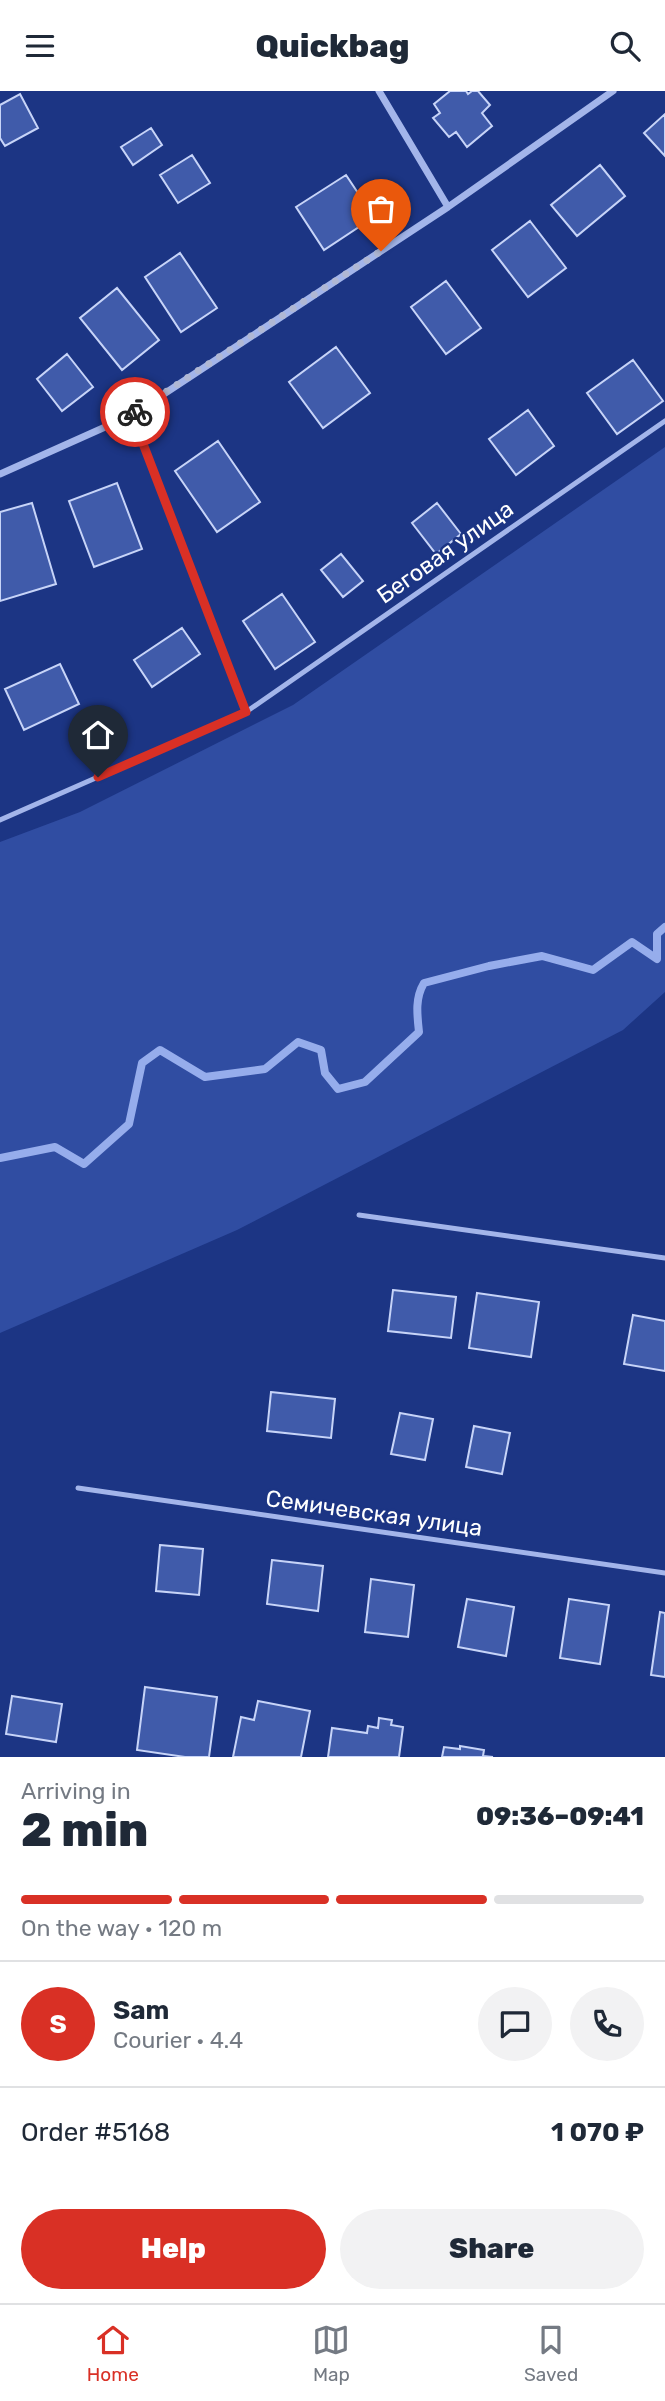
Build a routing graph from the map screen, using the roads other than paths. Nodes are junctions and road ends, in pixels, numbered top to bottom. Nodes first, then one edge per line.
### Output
1 (379, 91) edge
2 (613, 91) edge
3 (448, 207) junction
4 (132, 415) junction
5 (665, 421) edge
6 (0, 474) edge
7 (246, 712) junction
8 (0, 820) edge
9 (359, 1215) dead end
10 (665, 1258) edge
11 (78, 1488) dead end
12 (665, 1573) edge

1 - 3 street
2 - 3 street
3 - 4 street
4 - 6 street
4 - 7 lane
5 - 7 lane, Беговая улица
7 - 8 lane, Беговая улица
9 - 10 lane
11 - 12 lane, Семичевская улица

